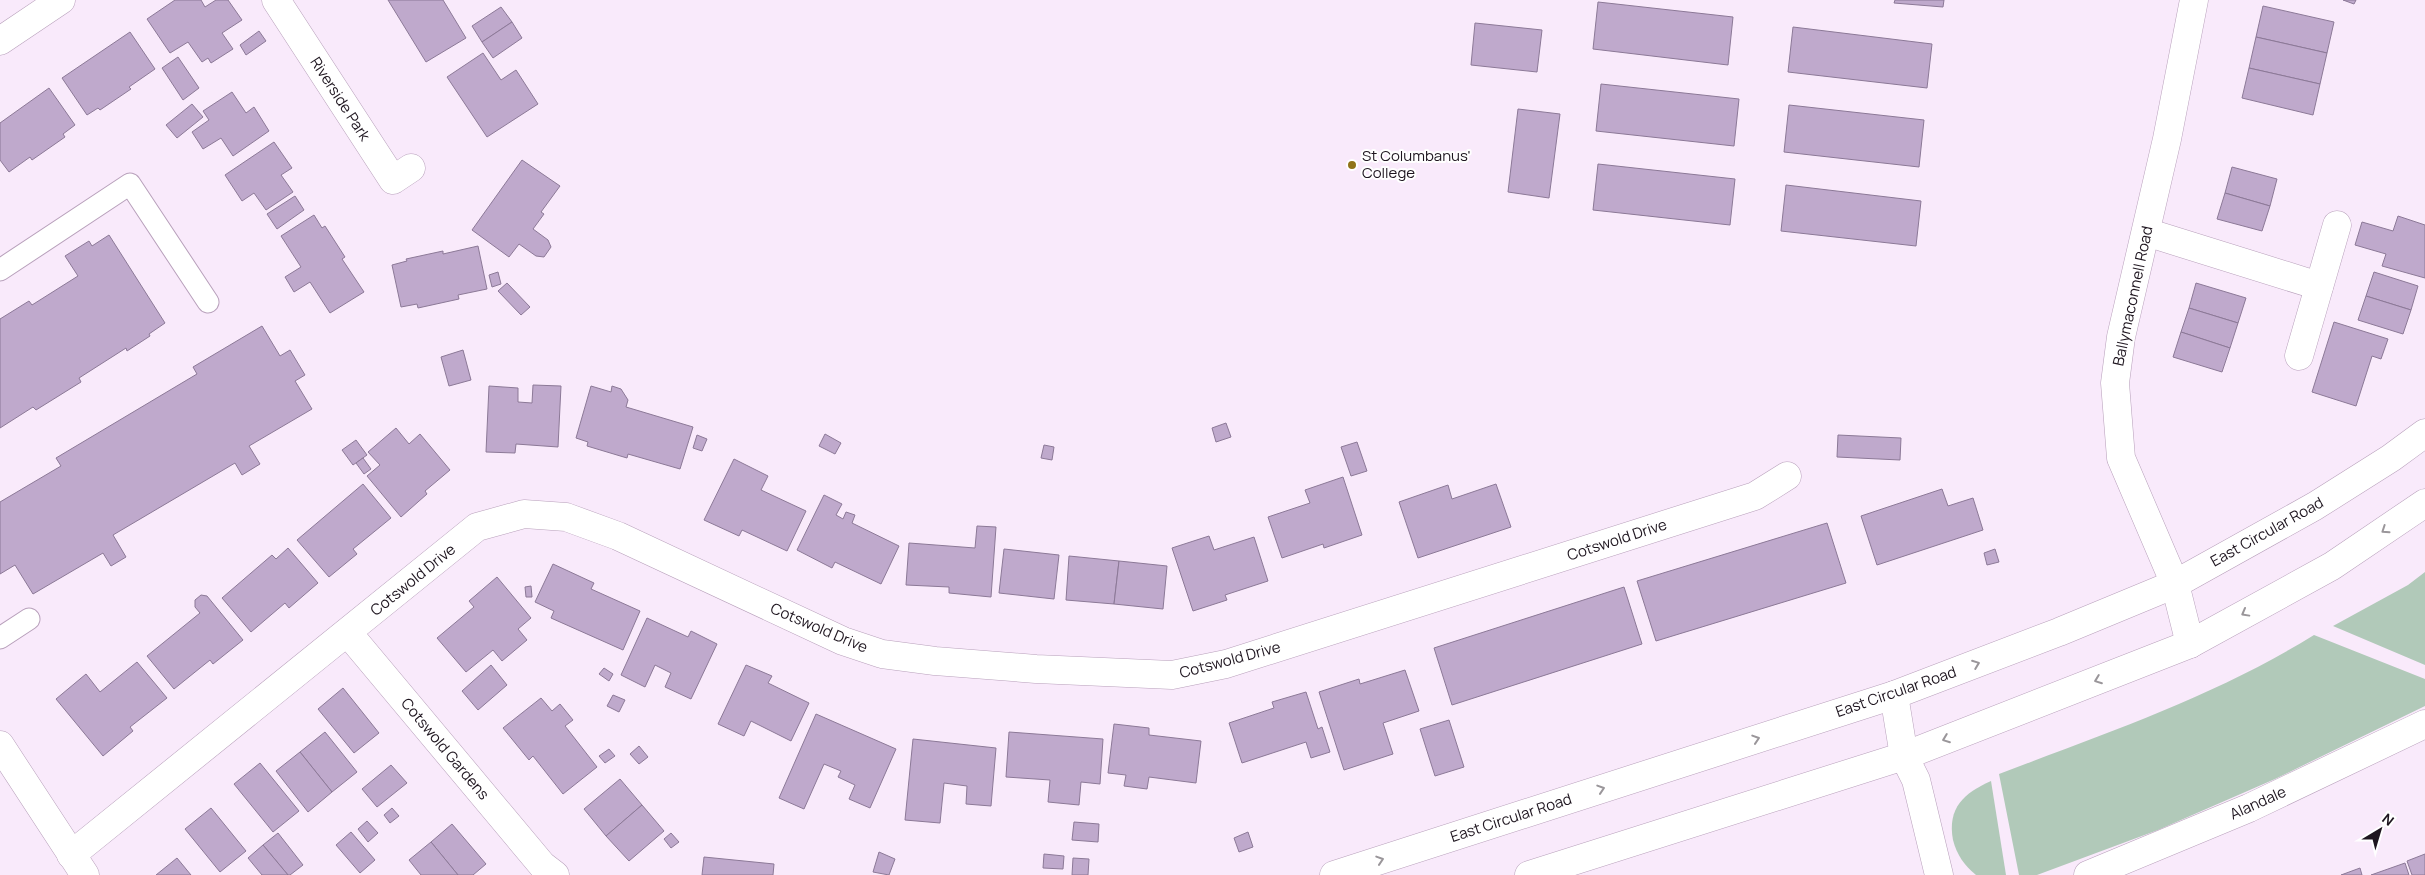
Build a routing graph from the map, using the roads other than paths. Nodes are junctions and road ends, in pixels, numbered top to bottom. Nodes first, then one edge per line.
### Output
1 (60, 0) edge
2 (276, 0) edge
3 (2194, 0) edge
4 (0, 41) edge
5 (411, 168) dead end
6 (2337, 225) dead end
7 (2146, 232) junction
8 (0, 270) edge
9 (2319, 286) junction
10 (208, 302) dead end
11 (2299, 356) dead end
12 (2425, 432) edge
13 (1787, 476) dead end
14 (2425, 503) edge
15 (2174, 584) junction
16 (30, 620) dead end
17 (348, 632) junction
18 (0, 638) edge
19 (2190, 644) junction
20 (1894, 695) junction
21 (2425, 724) edge
22 (0, 745) edge
23 (1904, 756) junction
24 (78, 865) edge
25 (542, 872) edge
26 (1334, 875) edge
27 (1529, 875) edge
28 (1939, 875) edge
29 (2088, 875) edge

1 - 4 main road
2 - 5 main road, Riverside Park
3 - 7 main road, Ballymaconnell Road
6 - 9 main road
7 - 9 main road
7 - 15 main road, Ballymaconnell Road
8 - 10 lane
9 - 11 main road
12 - 15 main road, East Circular Road
13 - 17 main road, Cotswold Drive
14 -> 19 main road
15 - 19 main road, Ballymaconnell Road
20 -> 15 main road, East Circular Road
16 - 18 lane
17 - 24 main road, Cotswold Drive
17 - 25 main road, Cotswold Gardens
19 -> 23 main road
20 - 23 main road
26 -> 20 main road, East Circular Road
21 - 29 main road, Alandale
22 - 24 main road
23 - 27 main road
23 - 28 main road

